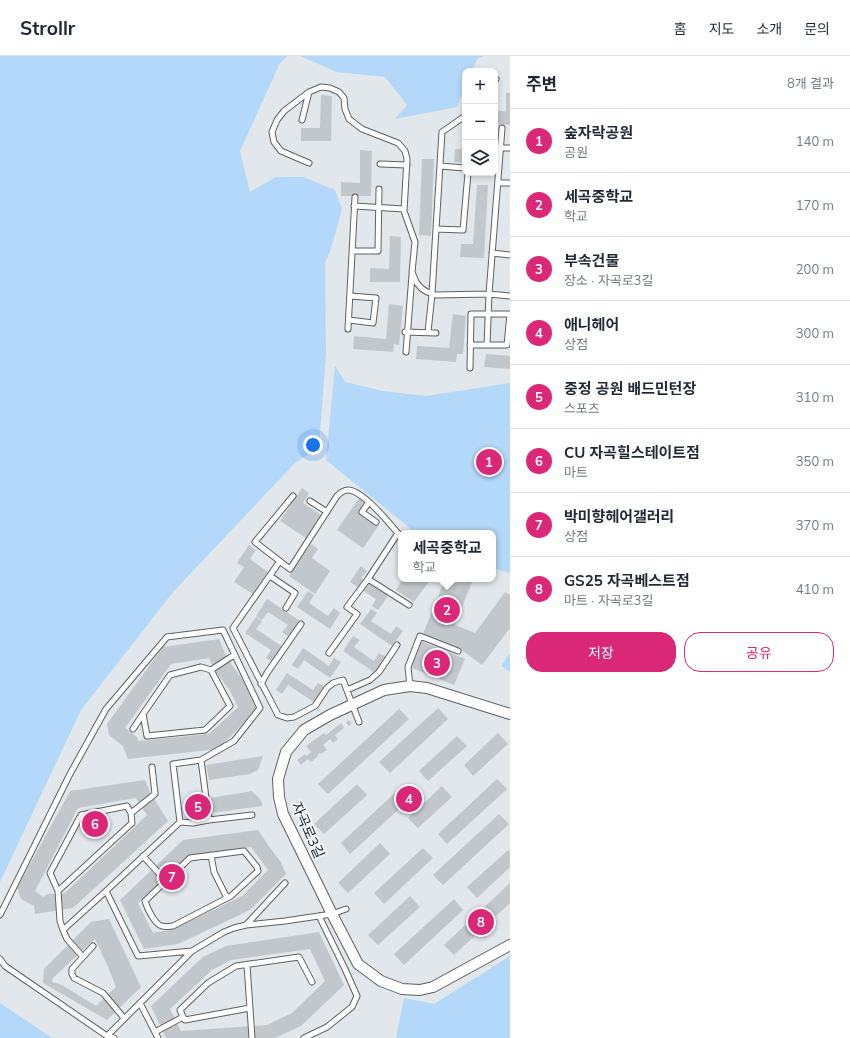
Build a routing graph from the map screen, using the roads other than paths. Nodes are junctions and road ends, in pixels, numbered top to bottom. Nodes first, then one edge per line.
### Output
1 (309, 92) junction
2 (462, 118) edge
3 (302, 120) dead end
4 (502, 128) dead end
5 (500, 148) junction
6 (510, 148) edge
7 (309, 163) dead end
8 (380, 164) dead end
9 (407, 165) junction
10 (440, 166) junction
11 (462, 168) edge
12 (468, 176) edge
13 (498, 183) junction
14 (510, 183) edge
15 (379, 189) dead end
16 (355, 197) dead end
17 (354, 206) junction
18 (378, 207) junction
19 (404, 209) junction
20 (436, 229) junction
21 (352, 251) junction
22 (492, 253) junction
23 (510, 255) edge
24 (412, 272) junction
25 (432, 294) junction
26 (489, 294) junction
27 (350, 296) junction
28 (510, 296) edge
29 (489, 314) junction
30 (349, 320) junction
31 (348, 330) dead end
32 (406, 332) junction
33 (428, 332) junction
34 (436, 333) dead end
35 (470, 345) junction
36 (487, 345) junction
37 (406, 352) dead end
38 (470, 368) dead end
39 (293, 496) dead end
40 (310, 501) dead end
41 (369, 502) junction
42 (327, 512) junction
43 (376, 522) dead end
44 (398, 534) edge
45 (398, 536) edge
46 (280, 561) junction
47 (270, 576) junction
48 (368, 579) junction
49 (409, 605) dead end
50 (286, 608) dead end
51 (301, 624) dead end
52 (397, 645) dead end
53 (458, 651) dead end
54 (329, 652) dead end
55 (234, 655) junction
56 (211, 670) junction
57 (261, 684) junction
58 (410, 686) junction
59 (347, 690) junction
60 (352, 705) junction
61 (143, 714) junction
62 (510, 714) edge
63 (359, 722) dead end
64 (133, 730) dead end
65 (201, 760) junction
66 (152, 767) dead end
67 (131, 813) junction
68 (252, 814) dead end
69 (209, 820) junction
70 (180, 822) junction
71 (211, 855) junction
72 (144, 856) junction
73 (166, 881) junction
74 (285, 883) dead end
75 (58, 891) junction
76 (106, 891) junction
77 (227, 898) junction
78 (346, 908) dead end
79 (332, 914) junction
80 (0, 915) edge
81 (319, 916) junction
82 (246, 925) junction
83 (63, 930) junction
84 (510, 945) edge
85 (94, 946) dead end
86 (192, 950) junction
87 (83, 957) junction
88 (0, 960) edge
89 (247, 964) junction
90 (312, 982) dead end
91 (140, 1003) junction
92 (250, 1008) junction
93 (183, 1017) junction
94 (124, 1018) junction
95 (155, 1032) junction
96 (107, 1036) junction
97 (114, 1038) edge
98 (158, 1038) edge
99 (252, 1038) edge
100 (304, 1038) edge

1 - 3 lane
1 - 7 lane
1 - 9 lane
2 - 10 lane
4 - 5 lane
5 - 6 lane
5 - 13 lane
8 - 9 lane
9 - 19 lane
10 - 11 lane
10 - 20 lane
12 - 20 lane
13 - 14 lane
13 - 22 lane
15 - 18 lane
16 - 17 lane
17 - 18 lane
17 - 21 lane
18 - 19 lane
18 - 21 lane
19 - 24 lane
20 - 25 lane
21 - 27 lane
22 - 23 lane
22 - 26 lane
24 - 25 lane
24 - 32 lane
25 - 26 lane
25 - 33 lane
26 - 28 lane
26 - 29 lane
27 - 30 lane
27 - 30 lane
29 - 35 lane
29 - 36 lane
29 - 36 lane
30 - 31 lane
32 - 33 lane
32 - 37 lane
33 - 34 lane
35 - 36 lane
35 - 38 lane
39 - 46 lane
40 - 42 lane
41 - 42 lane
41 - 43 lane
41 - 44 lane
42 - 46 lane
45 - 48 lane
46 - 47 lane
47 - 50 lane
47 - 57 lane
48 - 49 lane
48 - 54 lane
51 - 57 lane
52 - 59 lane
53 - 58 lane
55 - 56 lane
55 - 65 lane
55 - 80 lane
56 - 61 lane
56 - 61 lane
57 - 59 lane
58 - 60 street, 자곡로3길
58 - 62 street, 자곡로3길
59 - 60 lane
60 - 63 lane
60 - 79 street, 자곡로3길
61 - 64 lane
65 - 69 lane
65 - 70 lane
66 - 67 lane
67 - 75 lane
67 - 75 lane
68 - 69 lane
69 - 70 lane
70 - 72 lane
71 - 73 lane
71 - 77 lane
71 - 77 lane
72 - 73 lane
72 - 76 lane
73 - 77 lane
74 - 82 lane
75 - 83 lane
76 - 83 lane
76 - 86 lane
78 - 79 lane
79 - 81 lane
79 - 84 street, 자곡로3길
81 - 82 lane
81 - 100 lane
82 - 86 lane
83 - 87 lane
85 - 87 lane
86 - 91 lane
87 - 94 lane
88 - 96 lane
89 - 90 lane
89 - 92 lane
89 - 93 lane
91 - 94 lane
91 - 95 lane
92 - 93 lane
92 - 99 lane
93 - 95 lane
94 - 96 lane
95 - 98 lane
96 - 97 lane

